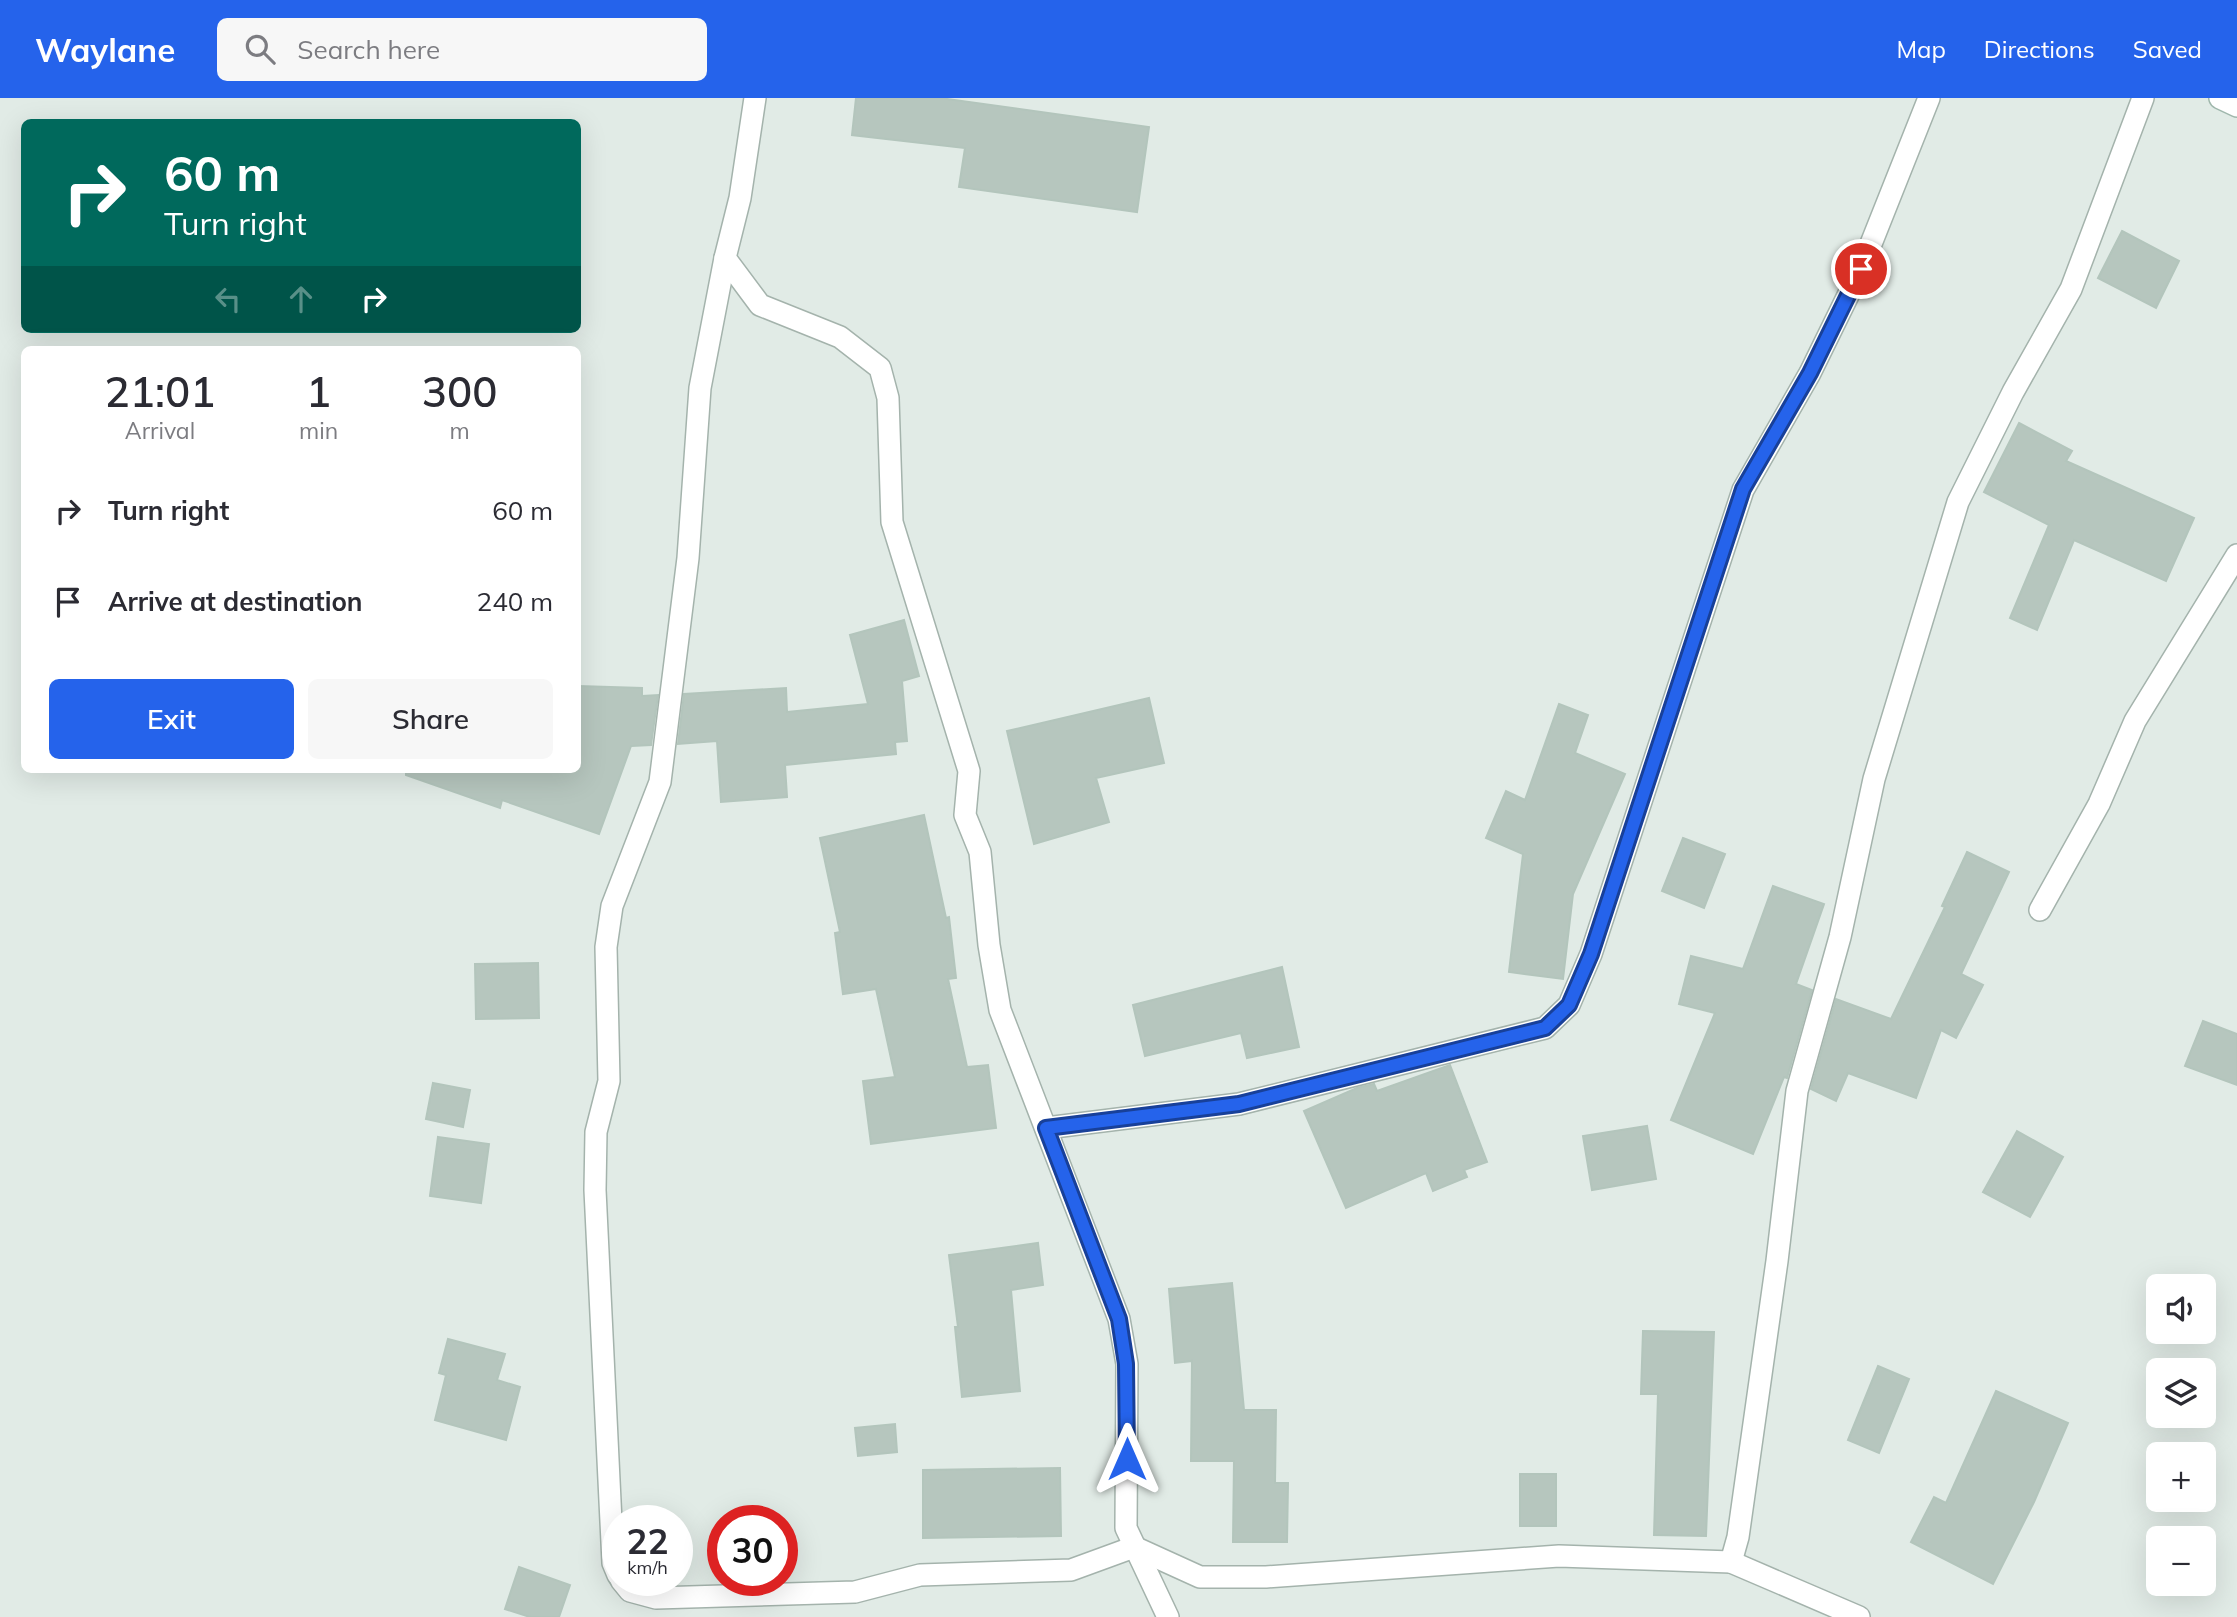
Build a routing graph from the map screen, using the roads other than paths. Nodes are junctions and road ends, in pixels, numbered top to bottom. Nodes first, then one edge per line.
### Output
1 (754, 98) edge
2 (1929, 98) edge
3 (2143, 98) edge
4 (2220, 98) edge
5 (2237, 106) edge
6 (725, 258) junction
7 (2237, 555) edge
8 (2040, 910) dead end
9 (1046, 1128) junction
10 (610, 1505) edge
11 (1134, 1547) junction
12 (1731, 1562) junction
13 (649, 1596) edge
14 (1168, 1617) edge
15 (1859, 1617) edge

1 - 6 street
2 - 9 street
3 - 12 street
4 - 5 street
6 - 9 street
6 - 10 street
7 - 8 street
9 - 11 street
11 - 12 street
11 - 13 street
11 - 14 street
12 - 15 street

